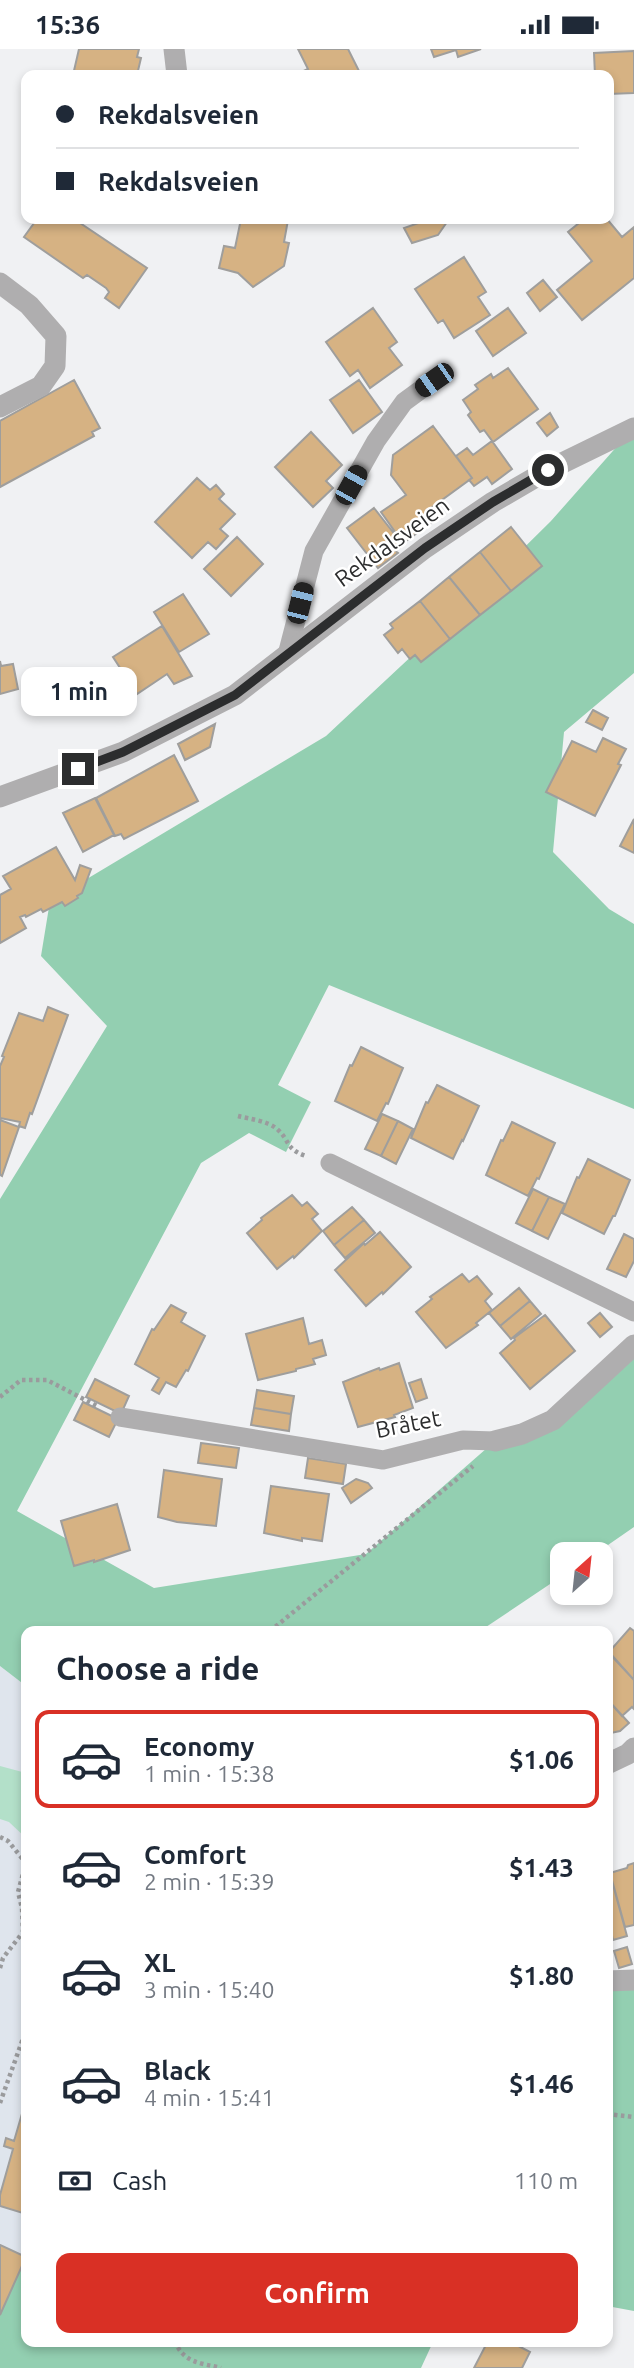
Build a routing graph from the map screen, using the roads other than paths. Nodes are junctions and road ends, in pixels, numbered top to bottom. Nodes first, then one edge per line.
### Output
1 (174, 49) edge
2 (176, 70) edge
3 (0, 283) edge
4 (434, 380) dead end
5 (0, 407) edge
6 (634, 428) edge
7 (287, 655) junction
8 (0, 797) edge
9 (330, 1163) road end
10 (634, 1312) edge
11 (634, 1345) edge
12 (120, 1417) road end
13 (495, 1441) joint
14 (632, 1755) edge
15 (613, 1762) edge
16 (634, 1980) edge
17 (613, 1981) edge

1 - 2 street
3 - 5 street
4 - 7 lane
6 - 7 street, Rekdalsveien
7 - 8 street, Rekdalsveien
9 - 10 lane
11 - 13 street, Bråtet
12 - 13 lane, Bråtet
14 - 15 street
16 - 17 street

